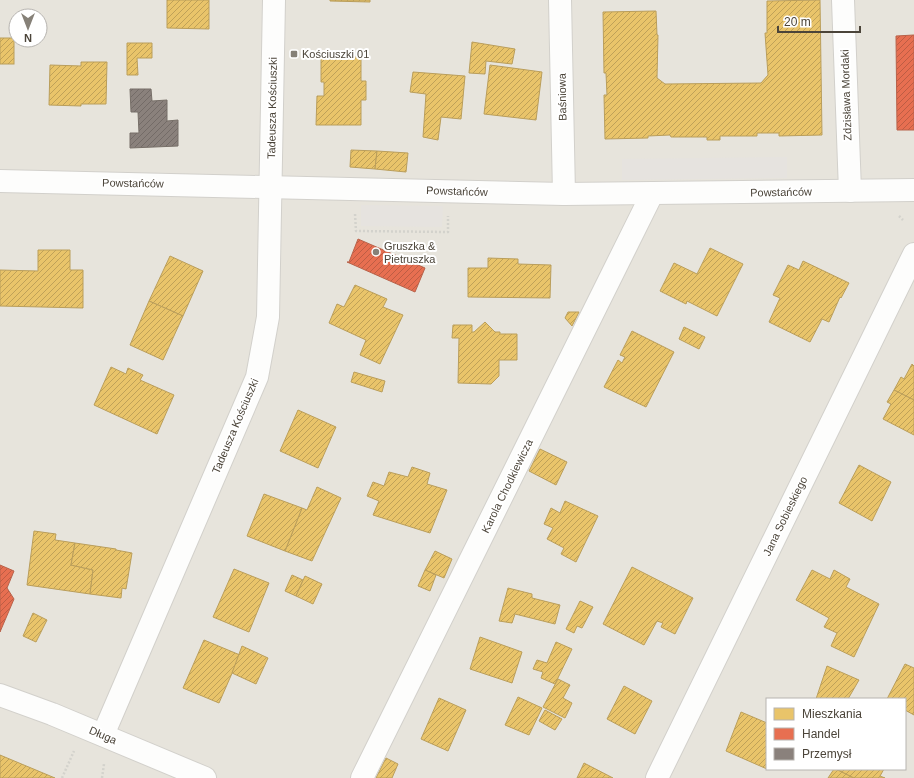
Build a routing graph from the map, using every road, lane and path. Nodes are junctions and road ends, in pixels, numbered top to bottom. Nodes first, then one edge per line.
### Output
1 (274, 0) edge
2 (560, 0) edge
3 (843, 0) edge
4 (0, 181) edge
5 (271, 186) junction
6 (914, 190) edge
7 (850, 191) junction
8 (564, 194) junction
9 (652, 194) junction
10 (914, 254) edge
11 (0, 695) edge
12 (103, 735) junction
13 (75, 748) dead end
14 (104, 761) dead end
15 (62, 778) edge
16 (102, 778) edge
17 (205, 778) edge
18 (362, 778) edge
19 (657, 778) edge

1 - 5 street, Tadeusza Kościuszki
2 - 8 street, Baśniowa
3 - 7 street, Zdzisława Mordaki
4 - 5 street, Powstańców
5 - 8 street, Powstańców
5 - 12 street, Tadeusza Kościuszki
6 - 7 street, Powstańców
7 - 9 street, Powstańców
8 - 9 street, Powstańców
9 - 18 street, Karola Chodkiewicza
10 - 19 street, Jana Sobieskiego
11 - 12 street, Długa
12 - 17 street, Długa
13 - 15 path
14 - 16 path

